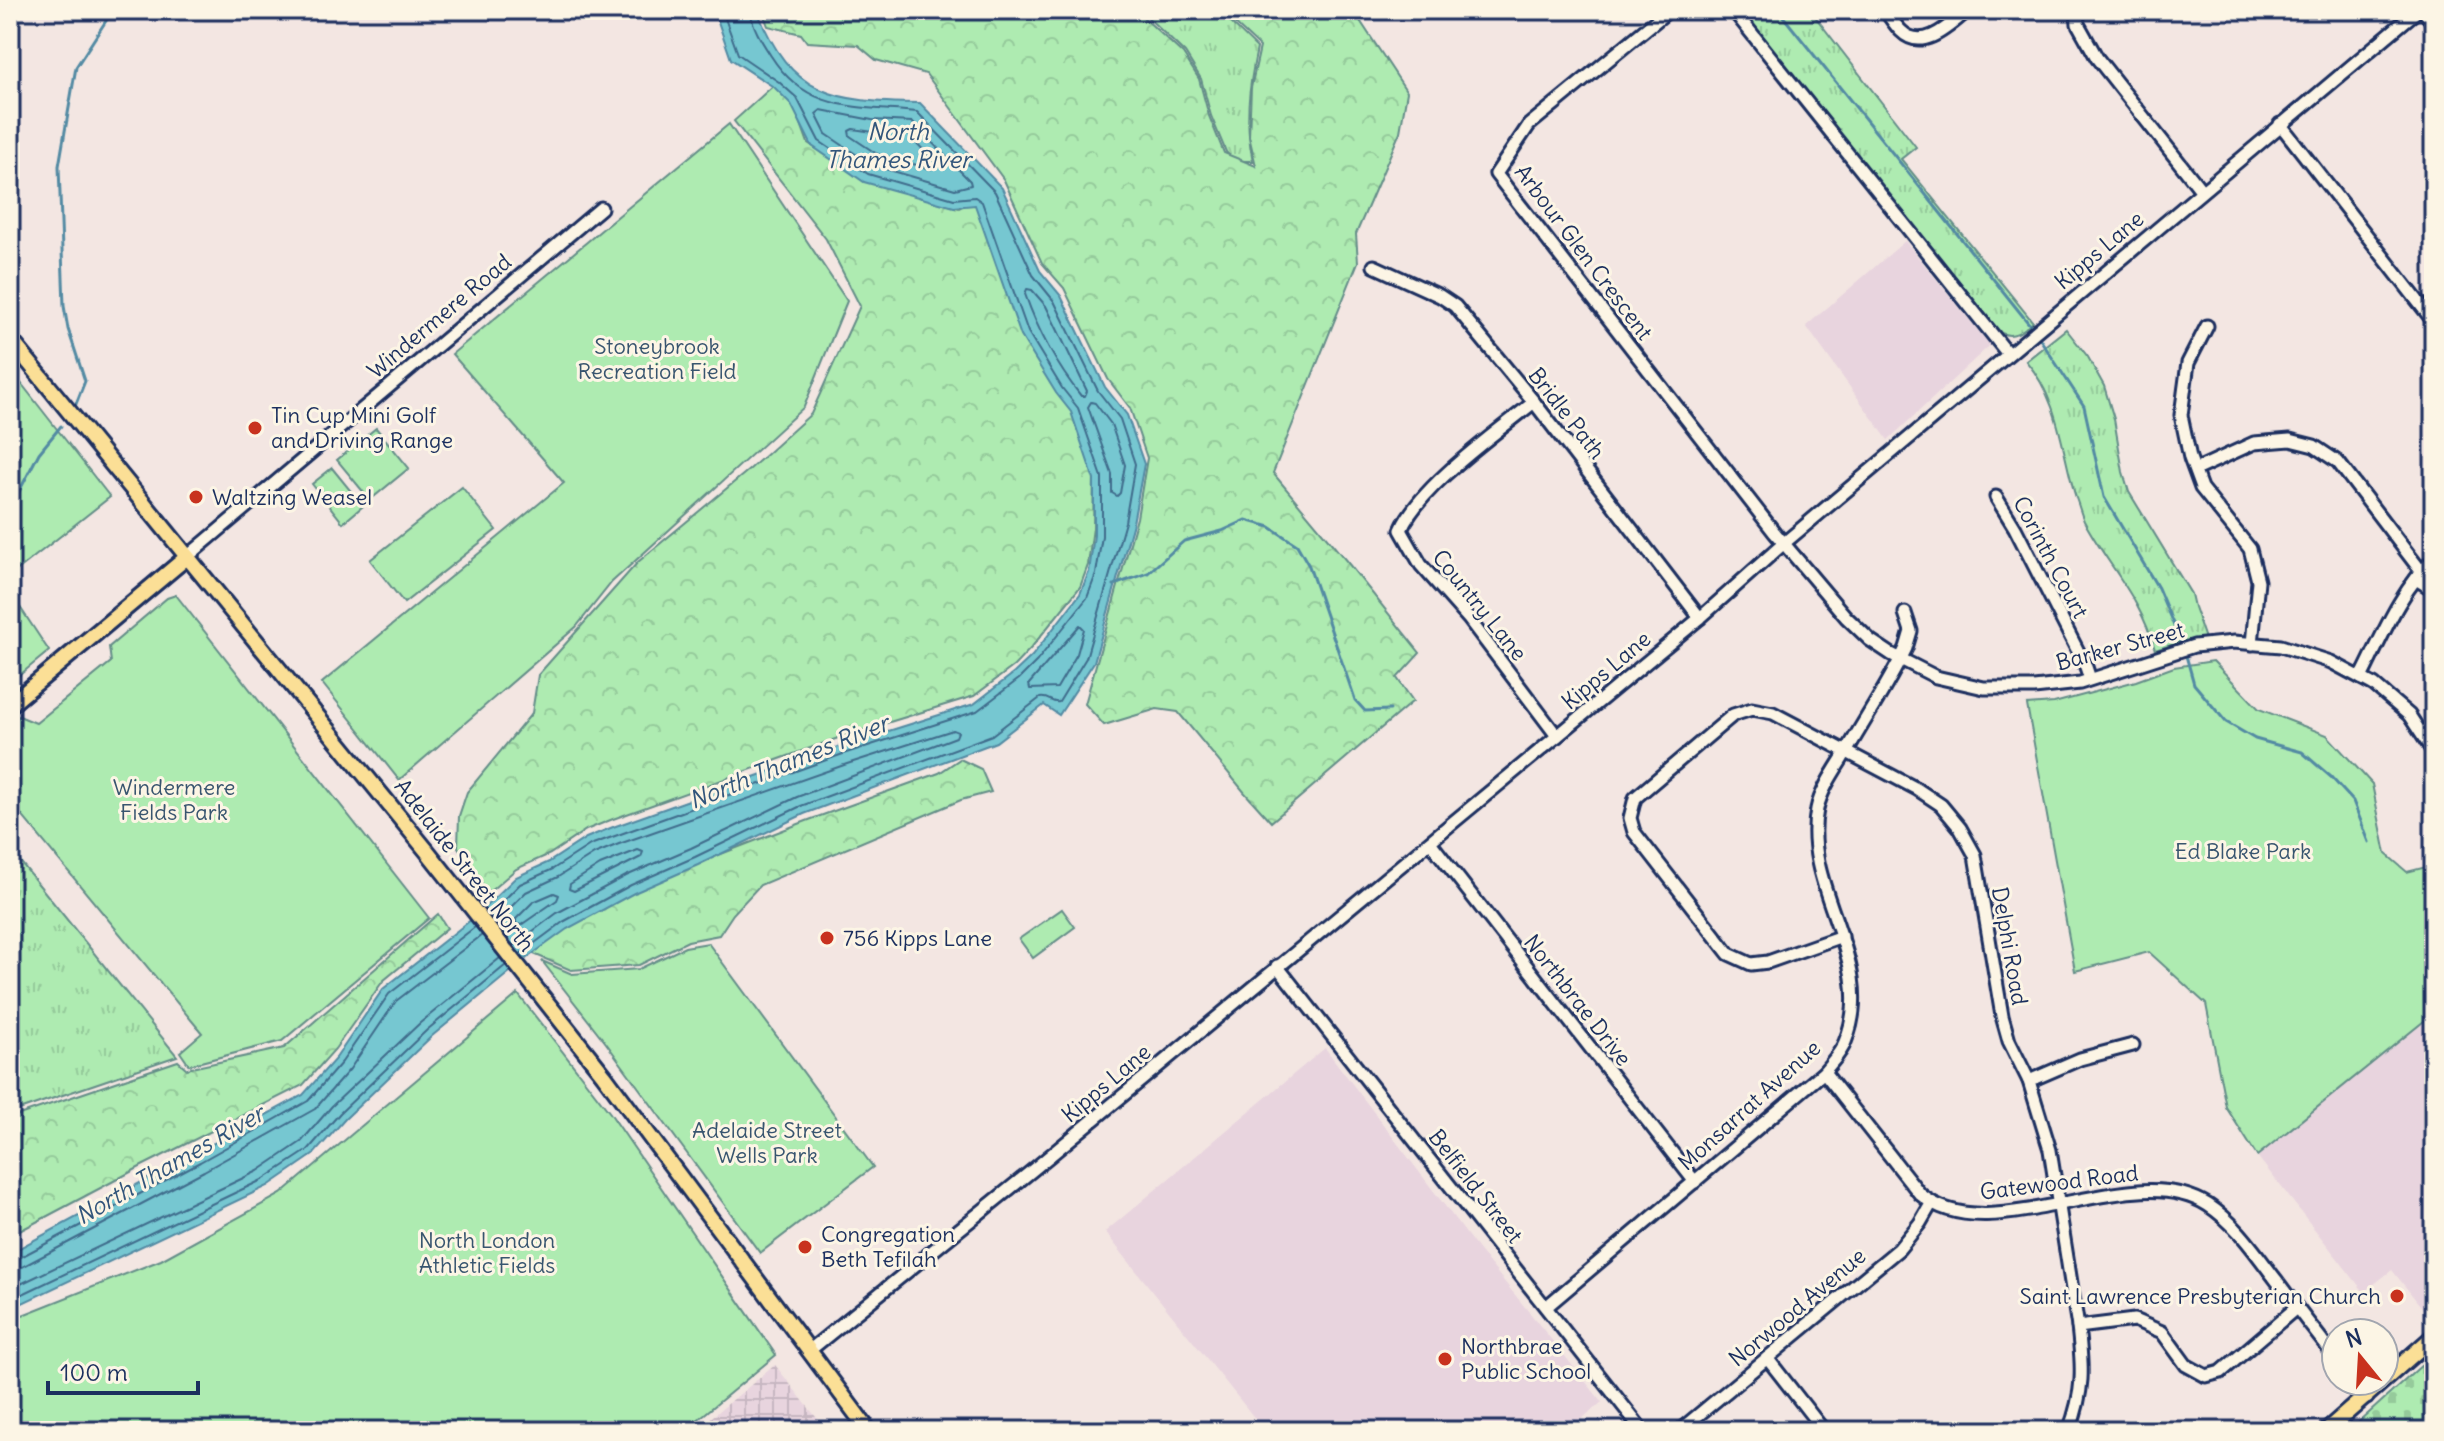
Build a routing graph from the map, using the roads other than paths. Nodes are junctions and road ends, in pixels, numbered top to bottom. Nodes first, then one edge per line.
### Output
1 (1669, 10) edge
2 (1733, 10) edge
3 (1885, 10) edge
4 (1968, 10) edge
5 (2077, 10) edge
6 (2420, 10) edge
7 (2434, 24) edge
8 (2280, 124) junction
9 (2201, 190) junction
10 (601, 208) dead end
11 (1374, 266) dead end
12 (2434, 322) edge
13 (2207, 326) dead end
14 (10, 339) edge
15 (2008, 354) junction
16 (1534, 402) junction
17 (2195, 470) junction
18 (1996, 497) dead end
19 (1783, 544) junction
20 (187, 557) junction
21 (2434, 559) edge
22 (2418, 575) junction
23 (2434, 590) edge
24 (1905, 613) dead end
25 (1700, 618) junction
26 (2252, 644) junction
27 (1900, 660) junction
28 (2361, 678) junction
29 (2090, 679) junction
30 (10, 705) edge
31 (1557, 736) junction
32 (1846, 751) junction
33 (2434, 753) edge
34 (1430, 842) junction
35 (1842, 936) junction
36 (1277, 966) junction
37 (2133, 1045) dead end
38 (1824, 1072) junction
39 (2029, 1081) junction
40 (1695, 1182) junction
41 (1931, 1204) junction
42 (2059, 1204) junction
43 (1546, 1307) junction
44 (2296, 1308) junction
45 (2078, 1327) junction
46 (2434, 1336) edge
47 (2320, 1338) edge
48 (810, 1350) junction
49 (1767, 1358) junction
50 (2367, 1398) joint
51 (869, 1431) edge
52 (1643, 1431) edge
53 (1679, 1431) edge
54 (1824, 1431) edge
55 (2069, 1431) edge
56 (2326, 1431) edge

1 - 19 street, Arbour Glen Crescent
2 - 15 street
3 - 4 street
5 - 9 street
6 - 7 street
6 - 8 street, Kipps Lane
8 - 9 street, Kipps Lane
8 - 12 street
9 - 15 street, Kipps Lane
10 - 20 street, Windermere Road
11 - 16 street, Bridle Path
13 - 17 street
14 - 20 main road, Adelaide Street North
15 - 19 street, Kipps Lane
16 - 25 street, Bridle Path
16 - 31 street, Country Lane
17 - 22 street
17 - 26 street
18 - 29 street, Corinth Court
19 - 25 street, Kipps Lane
19 - 27 street, Barker Street
20 - 30 main road, Windermere Road
20 - 48 main road, Adelaide Street North
21 - 22 street
22 - 23 street
22 - 28 street
24 - 27 street, Monsarrat Avenue
25 - 31 street, Kipps Lane
26 - 28 street, Barker Street
26 - 29 street, Barker Street
27 - 29 street, Barker Street
27 - 32 street, Monsarrat Avenue
28 - 33 street, Barker Street
31 - 34 street, Kipps Lane
32 - 35 street, Monsarrat Avenue
32 - 35 street, Delphi Road
32 - 39 street, Delphi Road
34 - 36 street, Kipps Lane
34 - 40 street, Northbrae Drive
35 - 38 street, Monsarrat Avenue
36 - 43 street, Belfield Street
36 - 48 street, Kipps Lane
37 - 39 street
38 - 40 street, Monsarrat Avenue
38 - 41 street
39 - 42 street, Delphi Road
40 - 43 street, Monsarrat Avenue
41 - 42 street, Gatewood Road
41 - 49 street, Norwood Avenue
42 - 44 street, Gatewood Road
42 - 45 street, Delphi Road
43 - 52 street, Belfield Street
44 - 45 street
44 - 47 street, Gatewood Road
45 - 55 street, Delphi Road
46 - 50 main road
48 - 51 main road, Adelaide Street North
49 - 53 street, Norwood Avenue
49 - 54 street
50 - 56 main road

